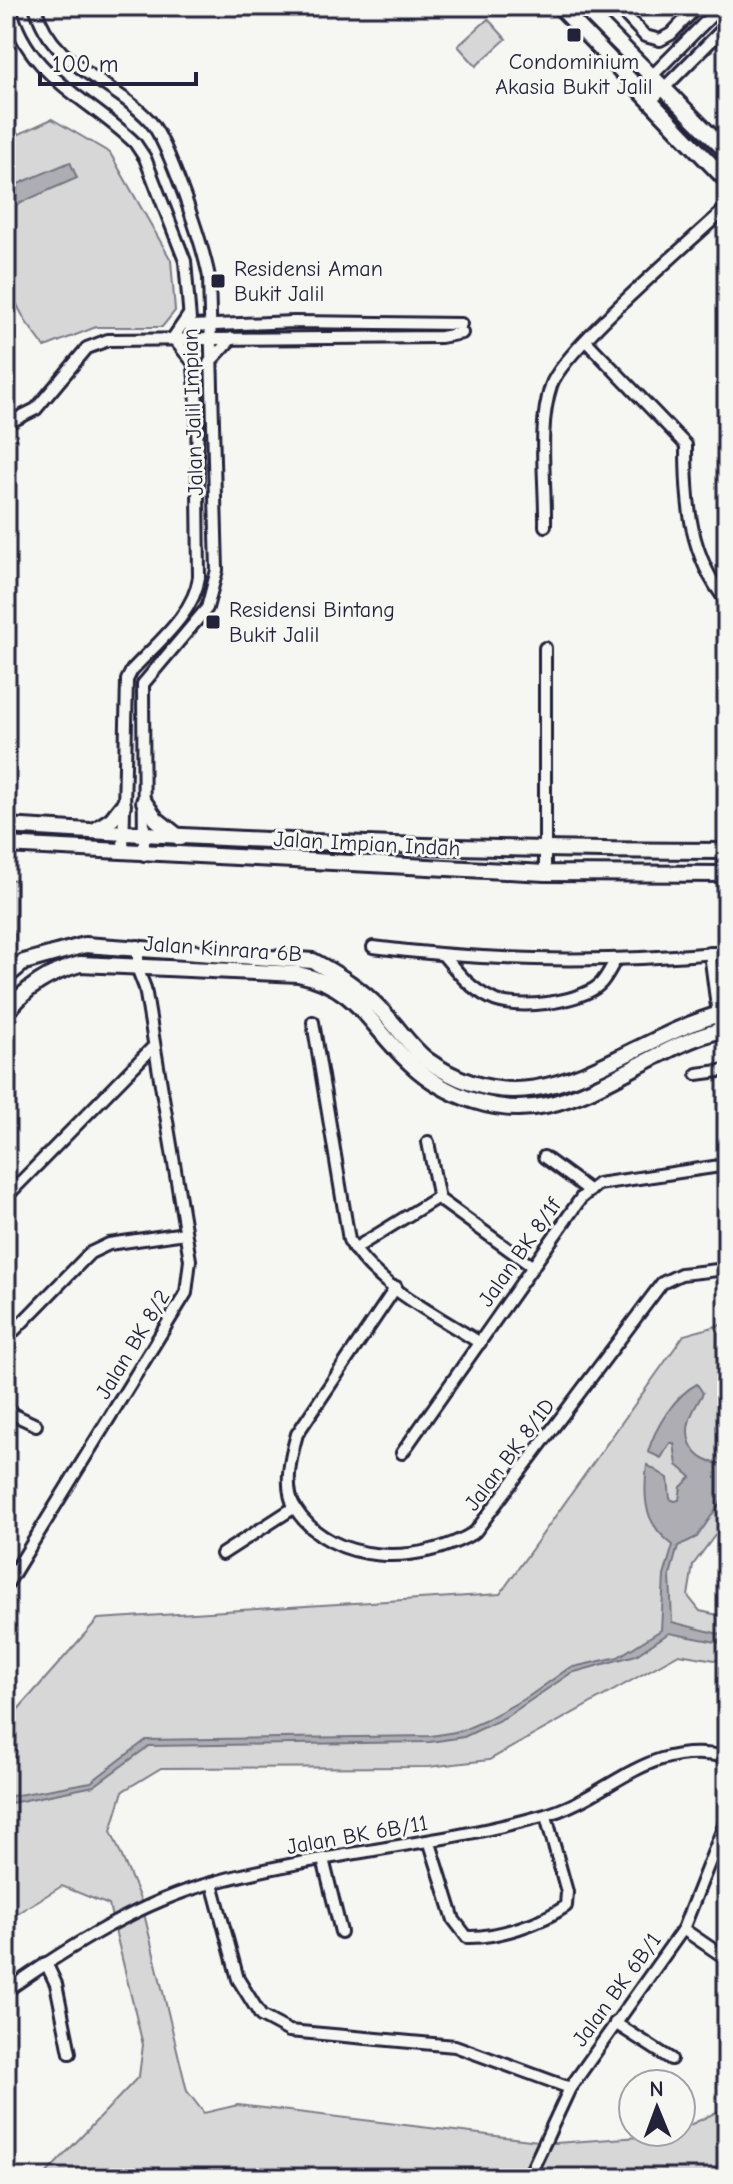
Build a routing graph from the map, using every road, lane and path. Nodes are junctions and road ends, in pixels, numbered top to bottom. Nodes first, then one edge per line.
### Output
1 (10, 6) edge
2 (35, 6) edge
3 (559, 6) edge
4 (582, 6) edge
5 (617, 6) edge
6 (698, 6) edge
7 (721, 6) edge
8 (727, 25) edge
9 (651, 76) junction
10 (664, 88) junction
11 (638, 90) junction
12 (651, 101) junction
13 (727, 152) edge
14 (727, 181) edge
15 (727, 207) edge
16 (209, 306) junction
17 (436, 321) junction
18 (229, 324) junction
19 (190, 326) junction
20 (209, 326) junction
21 (436, 337) junction
22 (173, 338) junction
23 (209, 338) junction
24 (232, 338) junction
25 (586, 341) junction
26 (209, 363) junction
27 (193, 364) junction
28 (6, 424) edge
29 (545, 526) dead end
30 (727, 602) edge
31 (545, 648) dead end
32 (144, 802) junction
33 (123, 805) junction
34 (6, 826) edge
35 (94, 831) junction
36 (123, 834) junction
37 (145, 836) junction
38 (181, 838) junction
39 (6, 845) edge
40 (544, 851) junction
41 (727, 851) edge
42 (123, 853) junction
43 (144, 855) junction
44 (545, 873) junction
45 (727, 874) edge
46 (138, 946) junction
47 (155, 947) junction
48 (373, 947) dead end
49 (726, 952) edge
50 (710, 953) junction
51 (444, 956) junction
52 (616, 959) junction
53 (144, 964) junction
54 (727, 965) edge
55 (6, 977) edge
56 (722, 1013) edge
57 (6, 1014) edge
58 (313, 1022) dead end
59 (724, 1030) edge
60 (152, 1048) junction
61 (727, 1070) edge
62 (697, 1074) dead end
63 (428, 1142) dead end
64 (544, 1157) dead end
65 (727, 1165) edge
66 (590, 1191) junction
67 (6, 1197) edge
68 (438, 1197) junction
69 (185, 1233) junction
70 (354, 1249) junction
71 (533, 1267) junction
72 (727, 1269) edge
73 (396, 1287) junction
74 (6, 1339) edge
75 (480, 1343) junction
76 (6, 1411) edge
77 (36, 1425) dead end
78 (402, 1453) dead end
79 (295, 1507) junction
80 (222, 1554) dead end
81 (6, 1586) edge
82 (727, 1757) edge
83 (546, 1816) junction
84 (727, 1818) edge
85 (430, 1843) junction
86 (323, 1859) junction
87 (212, 1883) junction
88 (683, 1929) junction
89 (341, 1932) dead end
90 (727, 1959) edge
91 (46, 1963) junction
92 (6, 1991) edge
93 (615, 2023) junction
94 (70, 2053) dead end
95 (671, 2059) dead end
96 (570, 2088) junction
97 (530, 2175) edge

1 - 19 street, Jalan Jalil Impian
2 - 16 street, Jalan Jalil Impian
3 - 11 street
4 - 9 street
5 - 6 street
7 - 9 street
8 - 10 street
9 - 10 street
9 - 11 street
10 - 12 street
10 - 13 street
11 - 12 street
12 - 14 street
15 - 25 street
16 - 18 street
16 - 20 street, Jalan Jalil Impian
17 - 18 street
17 - 21 street
17 - 21 street
18 - 20 street
19 - 20 street
19 - 22 street
19 - 22 street
19 - 23 street
19 - 27 street, Jalan Jalil Impian
20 - 23 street, Jalan Jalil Impian
21 - 24 street
22 - 27 street
22 - 28 street
23 - 24 street
23 - 26 street, Jalan Jalil Impian
24 - 26 street
25 - 29 street
25 - 30 street
26 - 32 street, Jalan Jalil Impian
27 - 33 street, Jalan Jalil Impian
31 - 40 street
32 - 37 street, Jalan Jalil Impian
32 - 38 street
33 - 35 street
33 - 36 street, Jalan Jalil Impian
34 - 35 street, Jalan Impian Indah
35 - 36 street, Jalan Impian Indah
36 - 37 street, Jalan Impian Indah
36 - 42 street, Jalan Jalil Impian
37 - 38 street, Jalan Impian Indah
37 - 43 street, Jalan Jalil Impian
38 - 40 street, Jalan Impian Indah
39 - 42 street, Jalan Impian Indah
40 - 41 street, Jalan Impian Indah
40 - 44 street
42 - 43 street, Jalan Impian Indah
43 - 44 street, Jalan Impian Indah
44 - 45 street, Jalan Impian Indah
46 - 47 street, Jalan Kinrara 6B
46 - 53 street
46 - 55 street, Jalan Kinrara 6B
47 - 53 street
47 - 56 street, Jalan Kinrara 6B
48 - 51 street
49 - 50 street
49 - 54 street
50 - 52 street
50 - 56 street
51 - 52 street
51 - 52 street
53 - 57 street, Jalan Kinrara 6B
53 - 59 street, Jalan Kinrara 6B
53 - 60 street, Jalan BK 8/2
56 - 59 street
58 - 70 street
60 - 67 street
60 - 69 street, Jalan BK 8/2
61 - 62 street
63 - 68 street
64 - 66 street
65 - 66 street, Jalan BK 8/1f
66 - 71 street, Jalan BK 8/1f
68 - 70 street
68 - 71 street
69 - 74 street
69 - 81 street, Jalan BK 8/2
70 - 73 street
71 - 75 street, Jalan BK 8/1f
72 - 79 street, Jalan BK 8/1D
73 - 75 street
73 - 79 street
75 - 78 street, Jalan BK 8/1f
76 - 77 street
79 - 80 street
82 - 83 street, Jalan BK 6B/11
83 - 85 street, Jalan BK 6B/11
83 - 85 street
84 - 88 street, Jalan BK 6B/1
85 - 86 street, Jalan BK 6B/11
86 - 87 street, Jalan BK 6B/11
86 - 89 street
87 - 91 street, Jalan BK 6B/11
87 - 96 street
88 - 90 street
88 - 93 street, Jalan BK 6B/1
91 - 92 street, Jalan BK 6B/11
91 - 94 street
93 - 95 street
93 - 96 street, Jalan BK 6B/1
96 - 97 street, Jalan BK 6B/1

